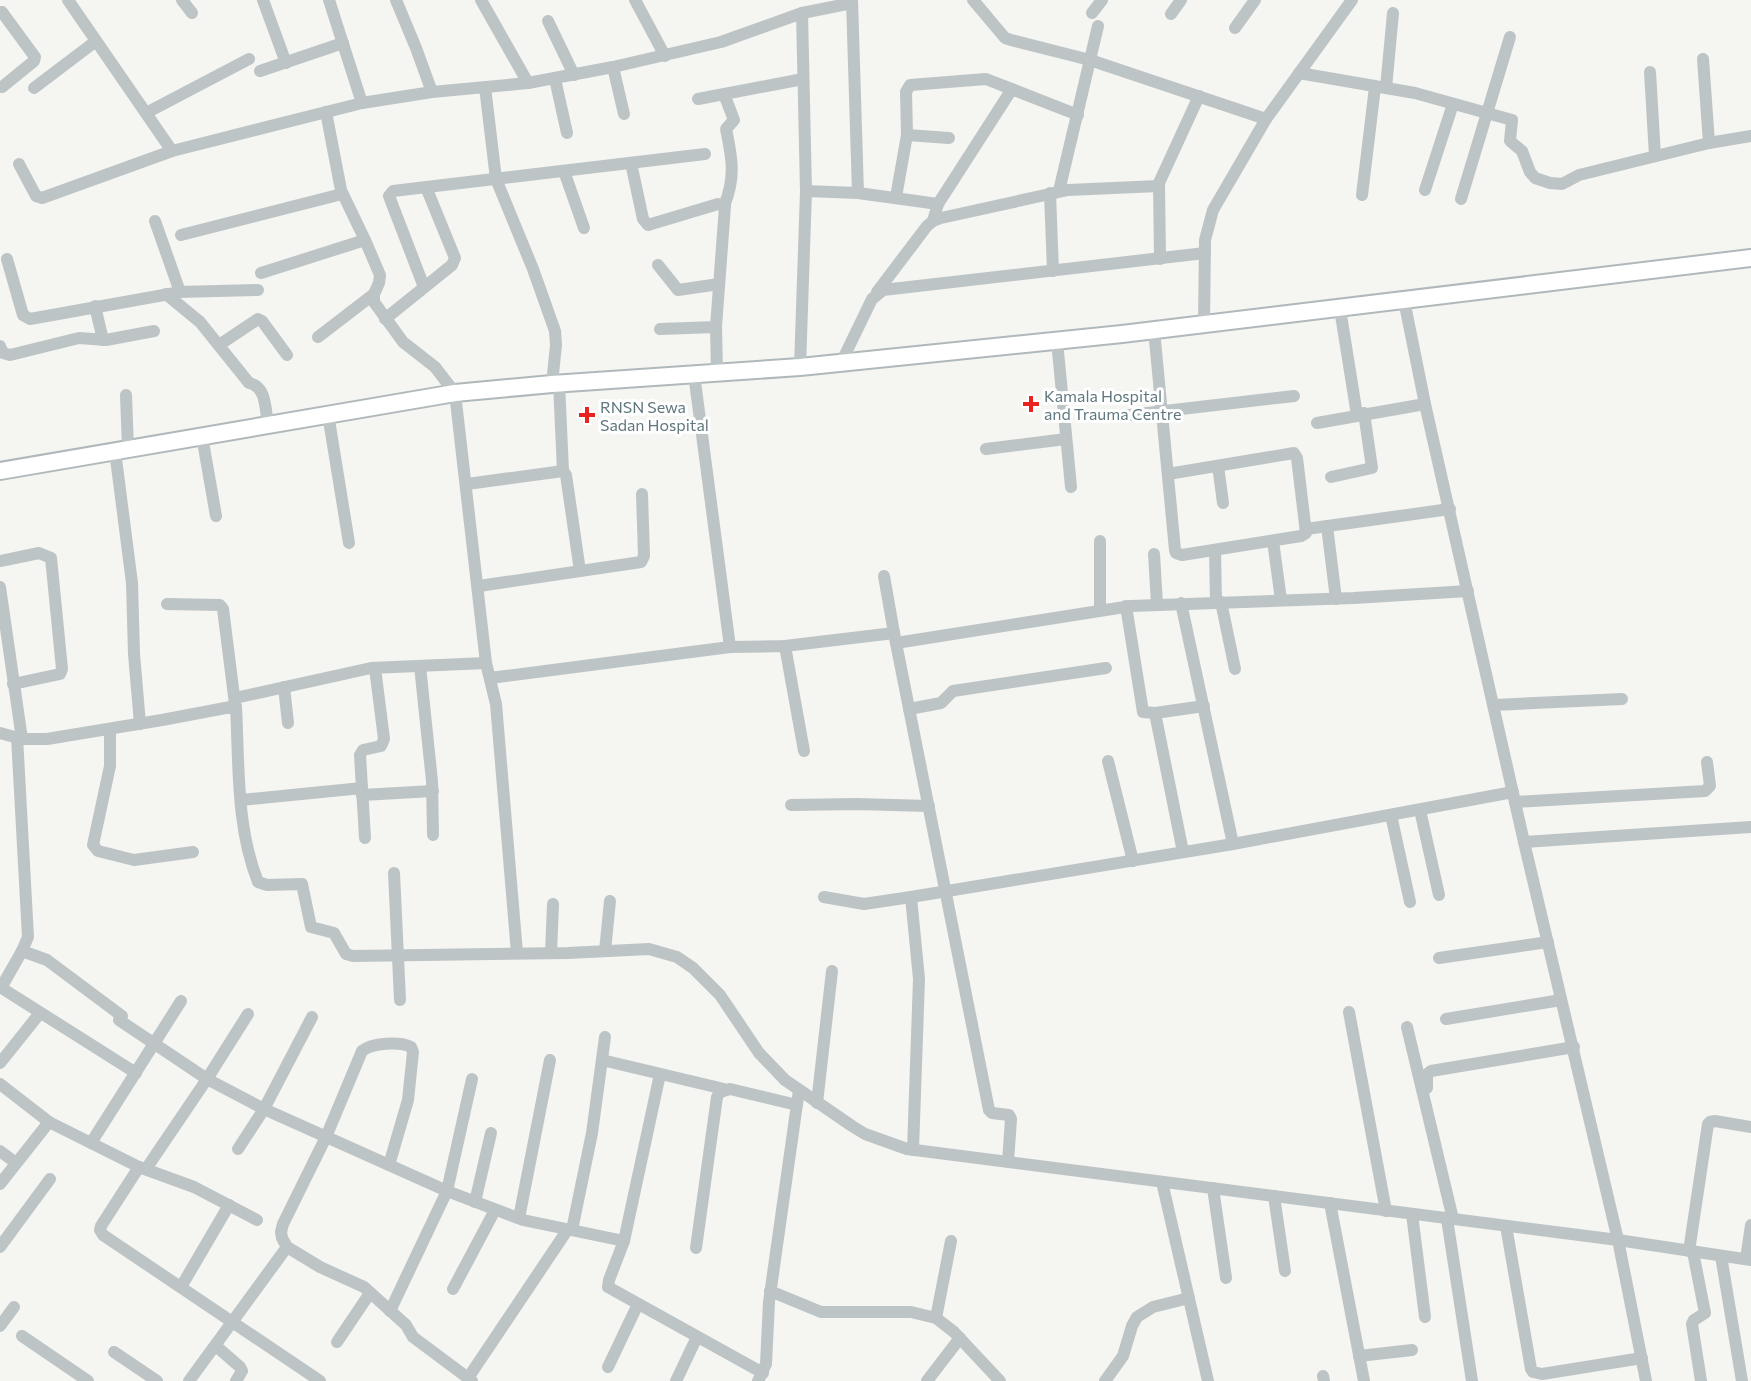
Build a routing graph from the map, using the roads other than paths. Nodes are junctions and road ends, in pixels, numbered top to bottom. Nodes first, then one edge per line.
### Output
1 (68, 0) edge
2 (182, 0) edge
3 (263, 0) edge
4 (328, 0) edge
5 (396, 0) edge
6 (498, 0) edge
7 (635, 0) edge
8 (1102, 0) edge
9 (1181, 0) edge
10 (1255, 0) edge
11 (1352, 0) edge
12 (976, 1) edge
13 (852, 2) edge
14 (484, 4) edge
15 (818, 5) edge
16 (2, 9) edge
17 (192, 13) dead end
18 (802, 13) junction
19 (1092, 13) dead end
20 (1394, 13) dead end
21 (1171, 14) dead end
22 (548, 21) dead end
23 (1098, 26) dead end
24 (1234, 28) dead end
25 (1510, 37) dead end
26 (96, 41) junction
27 (343, 43) junction
28 (665, 56) junction
29 (1703, 58) dead end
30 (249, 59) dead end
31 (1090, 60) junction
32 (286, 63) junction
33 (613, 67) junction
34 (260, 71) dead end
35 (1650, 72) dead end
36 (1299, 73) junction
37 (574, 75) junction
38 (555, 79) junction
39 (803, 79) junction
40 (528, 83) junction
41 (2, 87) dead end
42 (485, 87) junction
43 (34, 88) dead end
44 (1012, 88) junction
45 (1381, 88) junction
46 (432, 92) junction
47 (724, 94) junction
48 (1199, 96) junction
49 (698, 99) dead end
50 (362, 103) junction
51 (1453, 104) junction
52 (326, 112) junction
53 (146, 113) junction
54 (624, 114) dead end
55 (1487, 114) junction
56 (1078, 115) junction
57 (1266, 118) junction
58 (567, 133) dead end
59 (907, 135) junction
60 (1751, 136) edge
61 (949, 138) dead end
62 (1709, 143) junction
63 (172, 151) junction
64 (705, 154) dead end
65 (1655, 156) junction
66 (631, 163) junction
67 (19, 164) dead end
68 (564, 171) junction
69 (496, 179) junction
70 (1159, 186) junction
71 (426, 187) junction
72 (806, 190) junction
73 (1425, 190) dead end
74 (1054, 192) junction
75 (858, 193) junction
76 (342, 194) junction
77 (1362, 195) dead end
78 (896, 197) junction
79 (1461, 199) dead end
80 (938, 204) junction
81 (724, 206) junction
82 (155, 221) dead end
83 (933, 221) junction
84 (584, 228) dead end
85 (182, 235) dead end
86 (365, 240) junction
87 (1205, 253) junction
88 (1751, 258) edge
89 (7, 259) dead end
90 (1160, 259) junction
91 (658, 265) dead end
92 (1053, 271) junction
93 (261, 273) dead end
94 (719, 284) junction
95 (424, 287) junction
96 (258, 290) dead end
97 (172, 293) junction
98 (877, 293) junction
99 (374, 294) junction
100 (1404, 300) junction
101 (94, 306) junction
102 (1340, 309) junction
103 (385, 319) junction
104 (1204, 325) junction
105 (716, 327) junction
106 (660, 329) dead end
107 (1154, 330) junction
108 (154, 331) dead end
109 (318, 337) dead end
110 (103, 340) junction
111 (1057, 341) junction
112 (219, 345) junction
113 (0, 346) edge
114 (287, 355) dead end
115 (841, 363) junction
116 (800, 367) junction
117 (717, 373) junction
118 (694, 374) junction
119 (555, 383) junction
120 (456, 393) junction
121 (126, 395) dead end
122 (1294, 396) dead end
123 (1425, 404) junction
124 (1162, 411) junction
125 (328, 414) junction
126 (1361, 414) junction
127 (1113, 417) dead end
128 (1317, 423) dead end
129 (268, 425) junction
130 (202, 436) junction
131 (1066, 439) junction
132 (986, 449) dead end
133 (121, 450) junction
134 (1218, 466) junction
135 (0, 471) edge
136 (563, 471) junction
137 (1168, 474) junction
138 (1331, 477) dead end
139 (466, 484) junction
140 (1071, 487) dead end
141 (642, 494) dead end
142 (1223, 503) dead end
143 (1450, 509) junction
144 (216, 516) dead end
145 (1327, 526) junction
146 (1305, 529) junction
147 (1100, 541) dead end
148 (1274, 541) junction
149 (348, 543) dead end
150 (1215, 550) junction
151 (1154, 554) dead end
152 (0, 561) edge
153 (580, 572) junction
154 (885, 576) dead end
155 (479, 586) junction
156 (0, 587) edge
157 (1468, 591) junction
158 (1336, 599) junction
159 (1281, 600) junction
160 (1218, 602) junction
161 (1181, 603) junction
162 (167, 604) dead end
163 (1157, 604) junction
164 (1126, 606) junction
165 (1100, 610) junction
166 (895, 638) junction
167 (785, 646) junction
168 (730, 647) junction
169 (486, 663) junction
170 (420, 666) junction
171 (375, 668) junction
172 (1106, 668) dead end
173 (1235, 669) dead end
174 (490, 678) junction
175 (13, 684) junction
176 (284, 687) junction
177 (1622, 699) dead end
178 (235, 702) junction
179 (1494, 705) junction
180 (1204, 706) junction
181 (909, 709) junction
182 (1155, 713) junction
183 (288, 723) dead end
184 (140, 724) junction
185 (110, 729) junction
186 (0, 733) edge
187 (20, 738) junction
188 (804, 751) dead end
189 (1108, 760) dead end
190 (1707, 762) dead end
191 (433, 791) junction
192 (362, 792) junction
193 (1514, 797) junction
194 (241, 800) junction
195 (791, 805) dead end
196 (929, 806) junction
197 (1420, 810) junction
198 (1391, 815) junction
199 (1751, 827) edge
200 (433, 835) dead end
201 (364, 838) dead end
202 (1524, 842) junction
203 (1233, 844) junction
204 (193, 852) dead end
205 (1183, 852) junction
206 (1133, 861) junction
207 (394, 873) dead end
208 (946, 892) junction
209 (1439, 895) dead end
210 (824, 897) dead end
211 (911, 897) junction
212 (610, 901) dead end
213 (1410, 902) dead end
214 (553, 904) dead end
215 (1548, 942) junction
216 (24, 946) junction
217 (605, 951) junction
218 (517, 953) junction
219 (552, 953) junction
220 (398, 955) junction
221 (1439, 958) dead end
222 (832, 971) dead end
223 (0, 988) edge
224 (400, 1000) dead end
225 (1561, 1000) junction
226 (181, 1001) dead end
227 (1349, 1012) dead end
228 (40, 1013) junction
229 (248, 1014) dead end
230 (312, 1017) dead end
231 (1446, 1019) dead end
232 (1407, 1027) dead end
233 (605, 1037) dead end
234 (154, 1043) junction
235 (1574, 1047) junction
236 (550, 1060) dead end
237 (602, 1060) junction
238 (0, 1063) edge
239 (136, 1073) junction
240 (660, 1074) junction
241 (207, 1079) junction
242 (472, 1079) dead end
243 (0, 1084) edge
244 (724, 1089) junction
245 (799, 1090) junction
246 (1423, 1091) junction
247 (817, 1103) junction
248 (797, 1105) junction
249 (264, 1109) junction
250 (49, 1122) junction
251 (1751, 1127) edge
252 (491, 1133) dead end
253 (326, 1137) junction
254 (91, 1143) junction
255 (238, 1149) dead end
256 (0, 1150) edge
257 (913, 1150) junction
258 (1008, 1162) junction
259 (16, 1163) junction
260 (388, 1165) junction
261 (142, 1168) junction
262 (50, 1179) dead end
263 (1162, 1182) junction
264 (0, 1184) edge
265 (1213, 1188) junction
266 (447, 1191) junction
267 (1274, 1196) junction
268 (475, 1202) junction
269 (1330, 1203) junction
270 (229, 1205) junction
271 (495, 1210) junction
272 (1386, 1211) junction
273 (1412, 1214) junction
274 (519, 1218) junction
275 (1450, 1219) junction
276 (257, 1220) dead end
277 (1751, 1225) edge
278 (1506, 1226) junction
279 (570, 1230) junction
280 (4, 1232) edge
281 (1618, 1240) junction
282 (624, 1241) junction
283 (951, 1241) dead end
284 (0, 1246) edge
285 (287, 1247) junction
286 (696, 1248) dead end
287 (1691, 1252) junction
288 (1721, 1256) junction
289 (1748, 1259) edge
290 (1286, 1271) dead end
291 (1226, 1278) dead end
292 (181, 1287) junction
293 (453, 1289) dead end
294 (770, 1291) junction
295 (370, 1293) junction
296 (1189, 1298) junction
297 (638, 1304) junction
298 (14, 1307) dead end
299 (390, 1311) junction
300 (1425, 1317) dead end
301 (936, 1318) junction
302 (234, 1322) junction
303 (0, 1326) edge
304 (22, 1336) dead end
305 (698, 1337) junction
306 (960, 1338) junction
307 (337, 1342) dead end
308 (216, 1346) junction
309 (1412, 1350) dead end
310 (114, 1352) dead end
311 (1359, 1356) junction
312 (1642, 1358) junction
313 (608, 1367) dead end
314 (760, 1377) edge
315 (991, 1378) edge
316 (470, 1379) edge
317 (88, 1381) edge
318 (157, 1381) edge
319 (189, 1381) edge
320 (236, 1381) edge
321 (320, 1381) edge
322 (676, 1381) edge
323 (927, 1381) edge
324 (1105, 1381) edge
325 (1208, 1381) edge
326 (1364, 1381) edge
327 (1472, 1381) edge
328 (1646, 1381) edge
329 (1701, 1381) edge
330 (1742, 1381) edge

1 - 26 street
2 - 17 street
3 - 32 street
4 - 27 street
5 - 46 street
6 - 14 street
7 - 28 street
8 - 19 street
9 - 21 street
10 - 24 street
11 - 36 street
12 - 31 street
13 - 15 street
13 - 75 street
14 - 40 street
15 - 18 street
16 - 41 street
18 - 28 street
18 - 39 street
20 - 45 street
22 - 37 street
23 - 31 street
25 - 55 street
26 - 43 street
26 - 53 street
27 - 32 street
27 - 50 street
28 - 33 street
29 - 62 street
30 - 53 street
31 - 48 street
31 - 56 street
32 - 34 street
33 - 37 street
33 - 54 street
35 - 65 street
36 - 45 street
36 - 57 street
37 - 38 street
38 - 40 street
38 - 58 street
39 - 47 street
39 - 72 street
40 - 42 street
42 - 46 street
42 - 69 street
44 - 56 street
44 - 59 street
44 - 80 street
45 - 51 street
45 - 77 street
46 - 50 street
47 - 49 street
47 - 81 street
48 - 57 street
48 - 70 street
50 - 52 street
51 - 55 street
51 - 73 street
52 - 63 street
52 - 76 street
53 - 63 street
55 - 65 street
55 - 79 street
56 - 74 street
57 - 87 street
59 - 61 street
59 - 78 street
60 - 62 street
62 - 65 street
63 - 67 street
64 - 66 street
66 - 68 street
66 - 81 street
68 - 69 street
68 - 84 street
69 - 71 street
69 - 119 street
70 - 74 street
70 - 90 street
71 - 95 street
71 - 95 street
72 - 75 street
72 - 116 street
74 - 83 street
74 - 92 street
75 - 78 street
76 - 85 street
76 - 86 street
78 - 80 street
80 - 83 street
81 - 94 street
82 - 97 street
83 - 98 street
86 - 93 street
86 - 99 street
87 - 90 street
87 - 104 street
88 - 100 main road
89 - 101 street
90 - 92 street
91 - 94 street
92 - 98 street
94 - 105 street
95 - 103 street
96 - 97 street
97 - 101 street
97 - 112 street
98 - 115 street
99 - 103 street
99 - 109 street
100 - 102 main road
100 - 123 street
101 - 110 street
102 - 104 main road
102 - 126 street
103 - 120 street
104 - 107 main road
105 - 106 street
105 - 117 street
107 - 111 main road
107 - 124 street
108 - 110 street
110 - 113 street
111 - 115 main road
111 - 131 street
112 - 114 street
112 - 129 street
115 - 116 main road
116 - 117 main road
117 - 118 main road
118 - 119 main road
118 - 168 street
119 - 120 main road
119 - 136 street
120 - 125 main road
120 - 139 street
121 - 133 street
122 - 124 street
123 - 126 street
123 - 143 street
124 - 127 street
124 - 137 street
125 - 129 main road
125 - 149 street
126 - 128 street
126 - 138 street
129 - 130 main road
130 - 133 main road
130 - 144 street
131 - 132 street
131 - 140 street
133 - 135 main road
133 - 184 street
134 - 137 street
134 - 142 street
134 - 146 street
136 - 139 street
136 - 153 street
137 - 150 street
139 - 155 street
141 - 153 street
143 - 145 street
143 - 157 street
145 - 146 street
145 - 158 street
146 - 148 street
147 - 165 street
148 - 150 street
148 - 159 street
150 - 160 street
151 - 163 street
152 - 175 street
153 - 155 street
154 - 166 street
155 - 169 street
156 - 175 street
157 - 158 street
157 - 179 street
158 - 159 street
159 - 160 street
160 - 161 street
160 - 173 street
161 - 163 street
161 - 180 street
162 - 178 street
163 - 164 street
164 - 165 street
164 - 182 street
165 - 166 street
166 - 167 street
166 - 181 street
167 - 168 street
167 - 188 street
168 - 174 street
169 - 170 street
169 - 174 street
170 - 171 street
170 - 191 street
171 - 176 street
171 - 192 street
172 - 181 street
174 - 218 street
175 - 187 street
176 - 178 street
176 - 183 street
177 - 179 street
178 - 184 street
178 - 194 street
179 - 193 street
180 - 182 street
180 - 203 street
181 - 196 street
182 - 205 street
184 - 185 street
185 - 187 street
185 - 204 street
186 - 187 street
187 - 216 street
189 - 206 street
190 - 193 street
191 - 192 street
191 - 200 street
192 - 194 street
192 - 201 street
193 - 197 street
193 - 202 street
194 - 220 street
195 - 196 street
196 - 208 street
197 - 198 street
197 - 209 street
198 - 203 street
198 - 213 street
199 - 202 street
202 - 215 street
203 - 205 street
205 - 206 street
206 - 208 street
207 - 220 street
208 - 211 street
208 - 258 street
210 - 211 street
211 - 257 street
212 - 217 street
214 - 219 street
215 - 221 street
215 - 225 street
216 - 223 street
216 - 234 street
217 - 219 street
217 - 245 street
218 - 219 street
218 - 220 street
220 - 224 street
222 - 247 street
223 - 228 street
225 - 231 street
225 - 235 street
226 - 234 street
227 - 272 street
228 - 238 street
228 - 239 street
229 - 241 street
230 - 249 street
232 - 246 street
233 - 237 street
234 - 239 street
234 - 241 street
235 - 246 street
235 - 281 street
236 - 274 street
237 - 240 street
237 - 279 street
239 - 254 street
240 - 244 street
240 - 282 street
241 - 249 street
241 - 261 street
242 - 266 street
243 - 250 street
244 - 248 street
244 - 286 street
245 - 247 street
245 - 248 street
246 - 275 street
247 - 257 street
248 - 294 street
249 - 253 street
249 - 255 street
250 - 254 street
250 - 259 street
251 - 287 street
252 - 268 street
253 - 260 street
253 - 260 street
253 - 285 street
254 - 261 street
256 - 259 street
257 - 258 street
258 - 263 street
259 - 264 street
260 - 266 street
261 - 270 street
261 - 292 street
262 - 280 street
263 - 265 street
263 - 296 street
265 - 267 street
265 - 291 street
266 - 268 street
266 - 299 street
267 - 269 street
267 - 290 street
268 - 271 street
269 - 272 street
269 - 311 street
270 - 276 street
270 - 292 street
271 - 274 street
271 - 293 street
272 - 273 street
273 - 275 street
273 - 300 street
274 - 279 street
275 - 278 street
275 - 327 street
277 - 289 street
278 - 281 street
278 - 312 street
279 - 282 street
279 - 316 street
280 - 284 street
281 - 287 street
281 - 312 street
282 - 297 street
283 - 301 street
285 - 295 street
285 - 302 street
287 - 288 street
287 - 329 street
288 - 289 street
288 - 330 street
292 - 302 street
294 - 301 street
294 - 314 street
295 - 299 street
295 - 307 street
296 - 324 street
296 - 325 street
297 - 305 street
297 - 313 street
298 - 303 street
299 - 316 street
301 - 306 street
302 - 308 street
302 - 321 street
304 - 317 street
305 - 314 street
305 - 322 street
306 - 315 street
306 - 323 street
308 - 319 street
308 - 320 street
309 - 311 street
310 - 318 street
311 - 326 street
312 - 328 street

